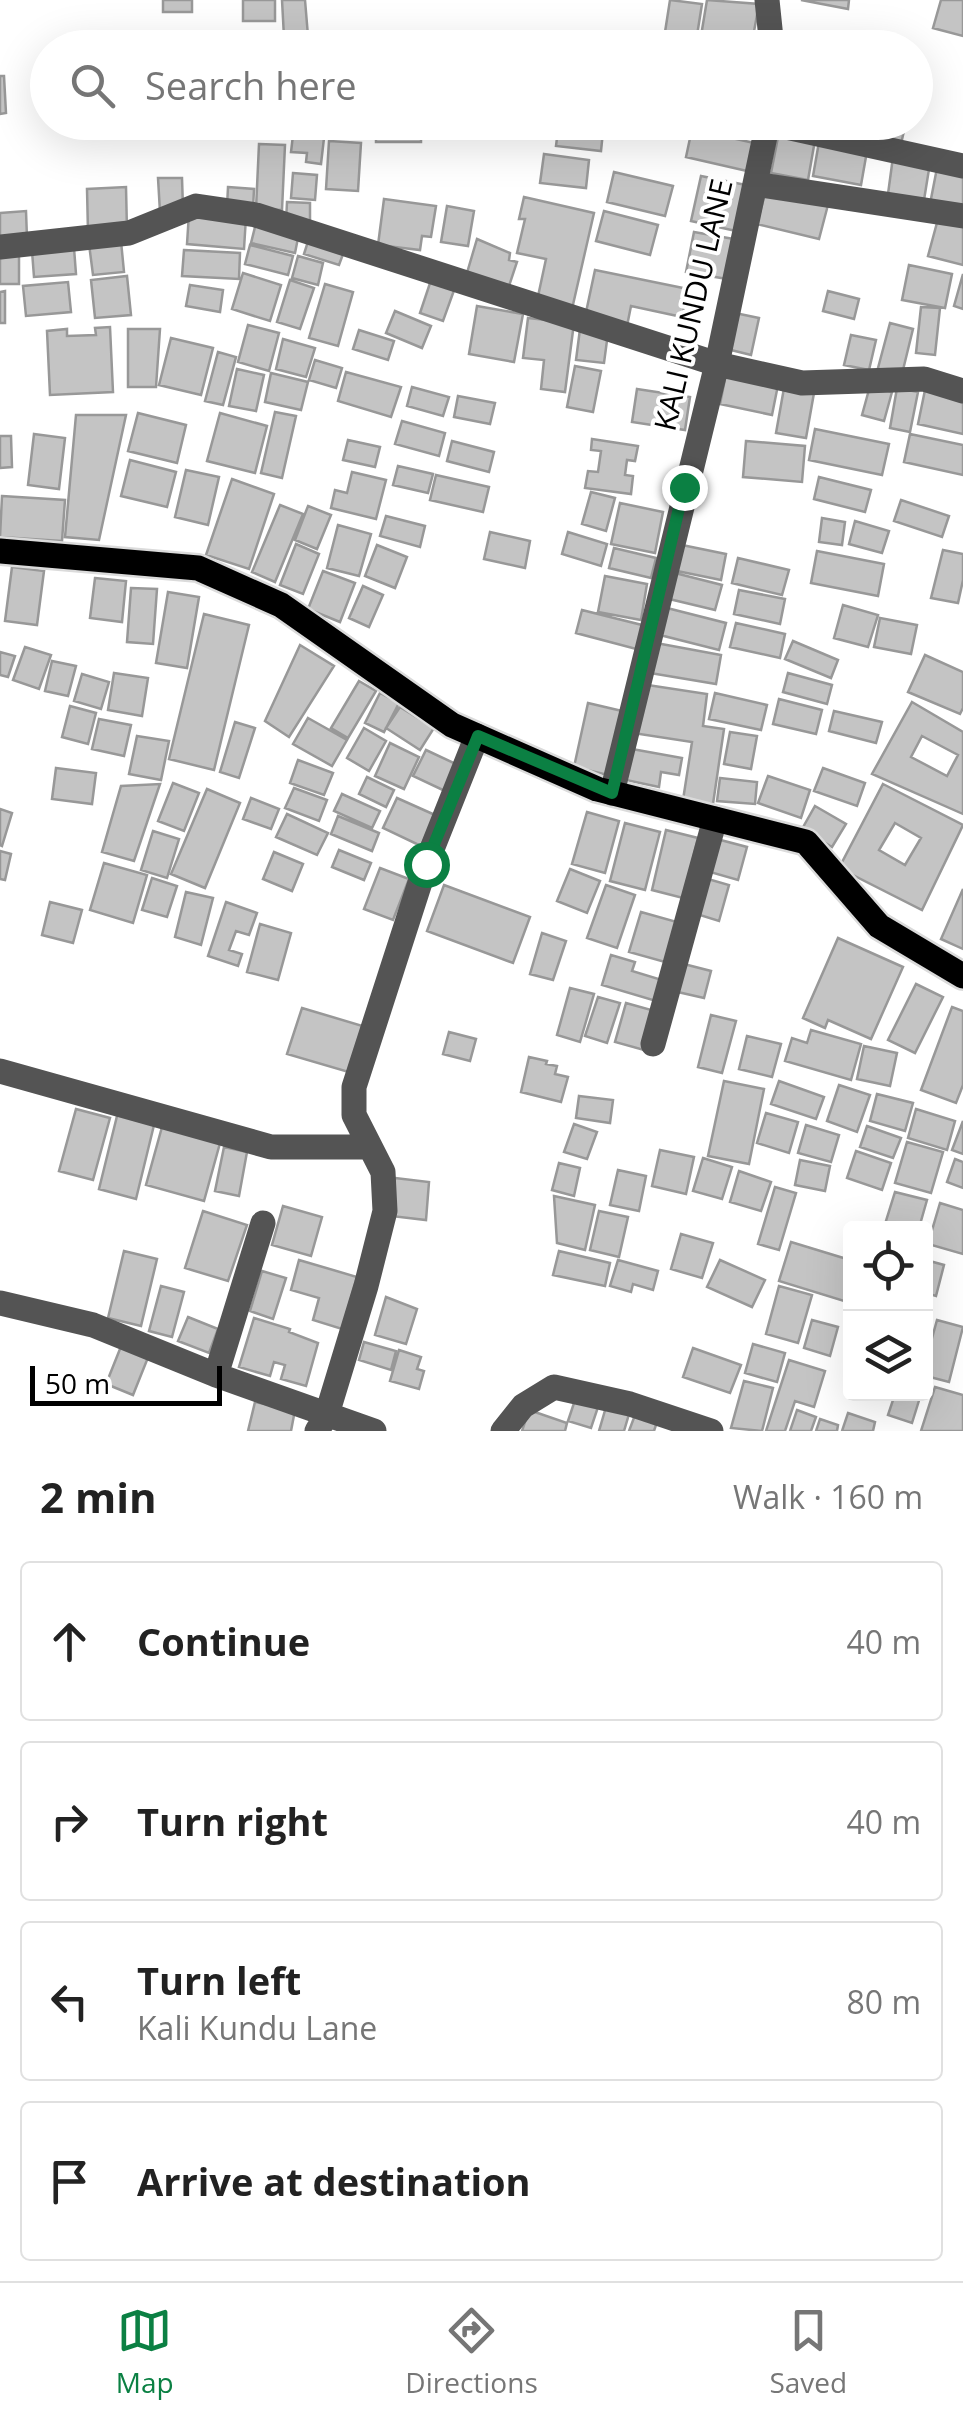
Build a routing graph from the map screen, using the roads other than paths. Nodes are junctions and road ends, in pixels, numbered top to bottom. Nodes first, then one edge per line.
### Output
1 (766, 0) edge
2 (770, 30) edge
3 (764, 140) edge
4 (845, 140) edge
5 (963, 166) edge
6 (755, 184) junction
7 (963, 216) edge
8 (0, 247) edge
9 (716, 364) junction
10 (963, 391) edge
11 (0, 551) edge
12 (478, 736) junction
13 (612, 793) junction
14 (714, 819) junction
15 (963, 976) edge
16 (653, 1044) dead end
17 (0, 1071) edge
18 (370, 1146) junction
19 (263, 1223) dead end
20 (0, 1303) edge
21 (216, 1375) junction
22 (322, 1423) edge
23 (374, 1431) edge
24 (503, 1431) edge
25 (711, 1431) edge

1 - 2 street
3 - 6 street, KALI KUNDU LANE
4 - 5 street
6 - 7 street
6 - 9 street, KALI KUNDU LANE
8 - 9 street
9 - 10 street
9 - 13 street, KALI KUNDU LANE
11 - 12 main road
12 - 13 main road
12 - 18 street
13 - 14 main road
14 - 15 main road
14 - 16 street
17 - 18 street
18 - 22 street
19 - 21 street
20 - 21 street
21 - 22 street
22 - 23 street
24 - 25 street

